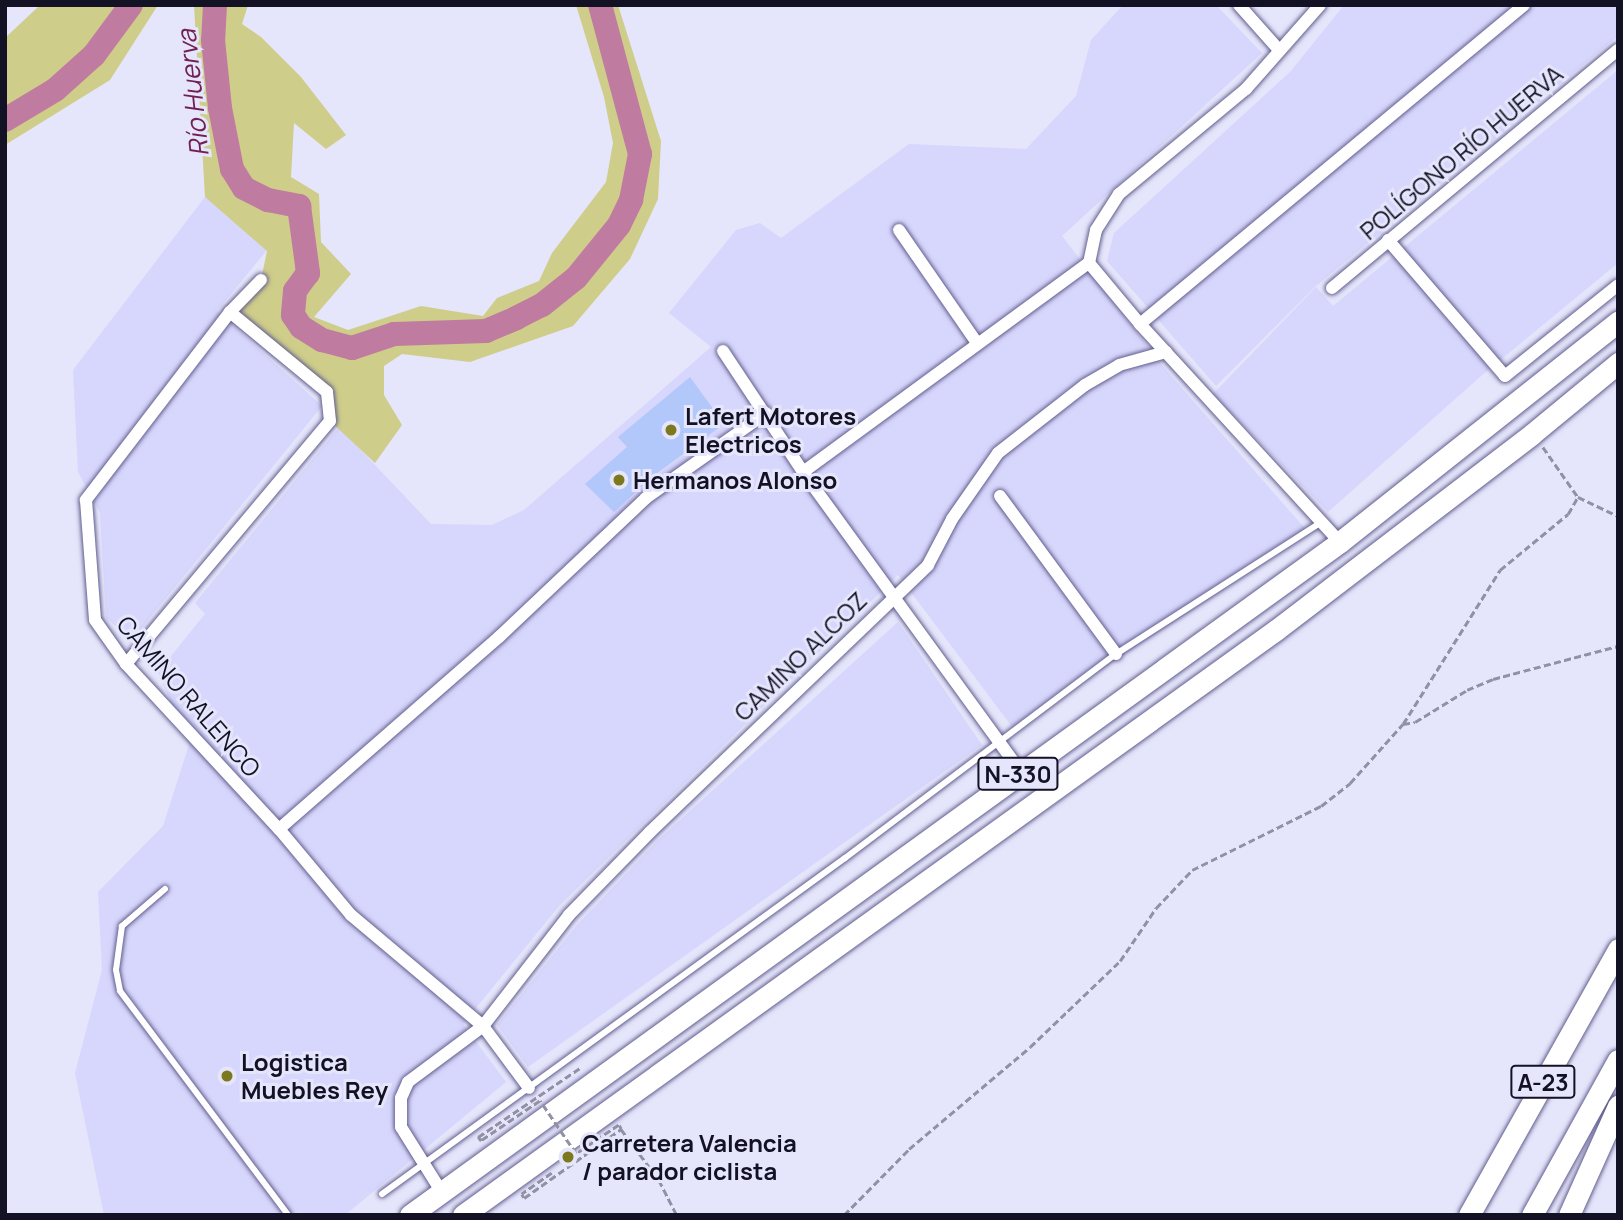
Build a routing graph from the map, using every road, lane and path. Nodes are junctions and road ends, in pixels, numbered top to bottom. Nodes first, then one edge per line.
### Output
1 (1239, 5) edge
2 (1320, 5) edge
3 (1524, 5) edge
4 (1279, 50) junction
5 (1618, 50) edge
6 (900, 230) dead end
7 (1388, 240) junction
8 (1089, 263) junction
9 (261, 280) dead end
10 (1618, 285) edge
11 (1332, 288) dead end
12 (230, 312) junction
13 (1618, 322) edge
14 (1140, 324) junction
15 (976, 344) junction
16 (723, 351) dead end
17 (1166, 352) junction
18 (1618, 363) edge
19 (766, 413) junction
20 (1532, 434) junction
21 (803, 472) junction
22 (1000, 496) dead end
23 (1578, 497) junction
24 (1618, 516) edge
25 (1322, 522) junction
26 (1340, 542) junction
27 (892, 595) junction
28 (1618, 646) edge
29 (1116, 654) junction
30 (126, 664) junction
31 (1403, 724) junction
32 (1000, 743) junction
33 (1021, 772) junction
34 (279, 829) junction
35 (165, 890) dead end
36 (1618, 949) edge
37 (483, 1026) junction
38 (1618, 1060) edge
39 (580, 1068) dead end
40 (528, 1088) junction
41 (1618, 1106) edge
42 (621, 1129) junction
43 (424, 1164) junction
44 (552, 1173) dead end
45 (442, 1191) junction
46 (382, 1194) dead end
47 (288, 1215) edge
48 (410, 1215) edge
49 (463, 1215) edge
50 (677, 1215) edge
51 (844, 1215) edge
52 (1469, 1215) edge
53 (1532, 1215) edge
54 (1569, 1215) edge

1 - 4 street
2 - 4 street
3 - 14 street
4 - 8 street
5 - 7 street, POLÍGONO RÍO HUERVA
6 - 15 street
7 - 10 street
7 - 11 street, POLÍGONO RÍO HUERVA
8 - 14 street
8 - 15 street
9 - 12 street, CAMINO RALENCO
12 - 30 street, CAMINO RALENCO
12 - 30 street
13 - 26 highway, N-330
14 - 17 street
15 - 21 street
16 - 19 street
17 - 25 street
17 - 27 street, CAMINO ALCOZ
18 - 20 highway, N-330
19 - 21 street
19 - 34 street
20 - 23 path
20 - 49 highway, N-330
21 - 27 street
22 - 29 street
23 - 24 path
23 - 31 path
25 - 26 street
25 - 29 lane
26 - 33 highway, N-330
27 - 32 street
27 - 37 street, CAMINO ALCOZ
28 - 31 path
29 - 32 lane
30 - 34 street, CAMINO RALENCO
31 - 51 path
32 - 33 street
32 - 40 lane
33 - 45 highway, N-330
34 - 37 street, CAMINO RALENCO
35 - 47 lane
36 - 52 highway, A-23
37 - 40 street, CAMINO RALENCO
37 - 43 street, CAMINO ALCOZ
38 - 53 highway, A-23
39 - 42 path, bridge
40 - 43 lane
41 - 54 highway
42 - 44 path, bridge
42 - 50 path
43 - 45 street, CAMINO ALCOZ
43 - 46 lane
45 - 48 highway, N-330

